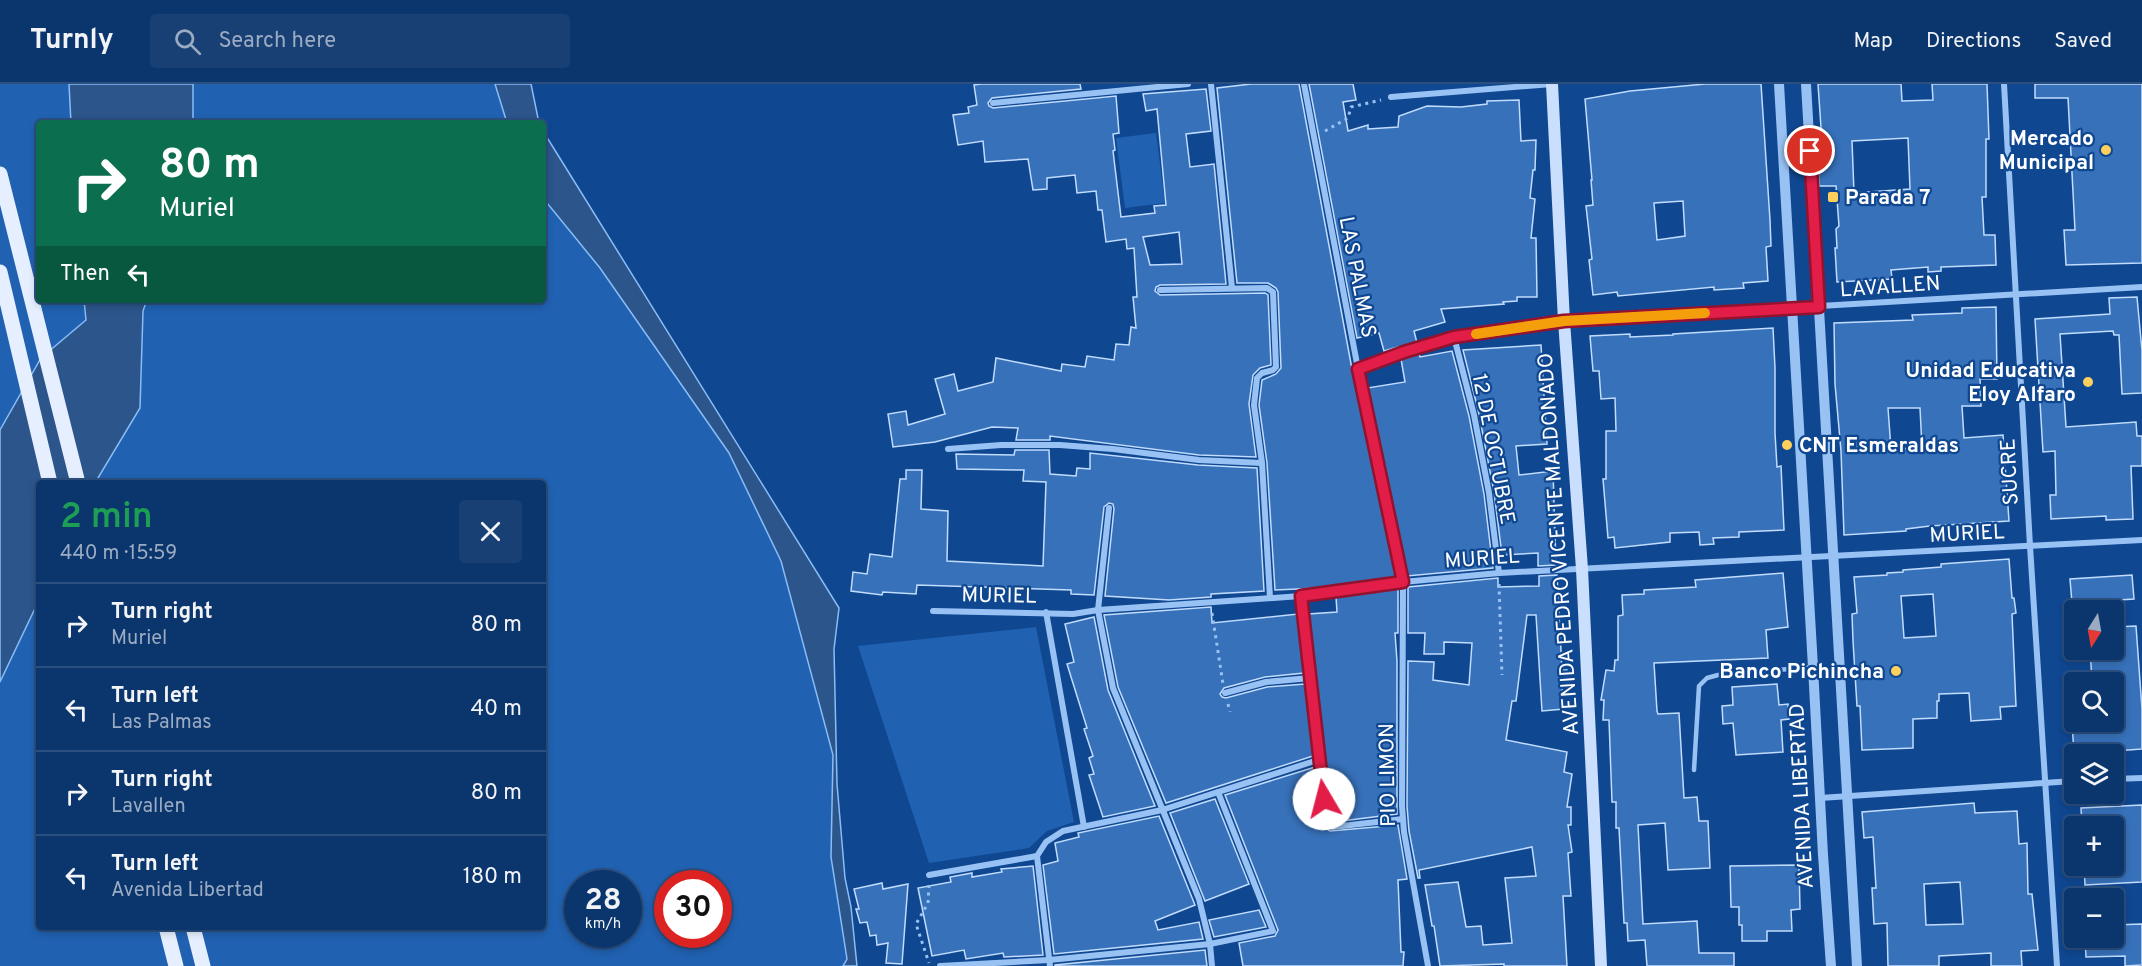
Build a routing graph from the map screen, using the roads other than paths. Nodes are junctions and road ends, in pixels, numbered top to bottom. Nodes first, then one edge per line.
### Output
1 (1188, 84) edge
2 (1211, 84) edge
3 (1304, 84) edge
4 (1552, 84) edge
5 (1779, 84) edge
6 (1806, 84) edge
7 (2004, 84) edge
8 (1391, 97) road end
9 (993, 103) dead end
10 (0, 174) edge
11 (0, 273) edge
12 (2142, 287) edge
13 (1232, 288) junction
14 (1160, 290) dead end
15 (2015, 294) junction
16 (1819, 307) junction
17 (1792, 308) junction
18 (1564, 321) junction
19 (1454, 337) junction
20 (1358, 369) junction
21 (948, 449) dead end
22 (1262, 463) junction
23 (49, 480) edge
24 (77, 480) edge
25 (1109, 508) dead end
26 (2142, 540) edge
27 (2030, 546) junction
28 (1833, 556) junction
29 (1807, 558) junction
30 (1582, 569) junction
31 (1499, 573) junction
32 (1403, 582) junction
33 (1301, 596) junction
34 (1270, 598) junction
35 (1098, 610) junction
36 (933, 611) dead end
37 (1046, 612) junction
38 (1814, 667) junction
39 (1310, 678) junction
40 (1225, 693) road end
41 (1318, 760) junction
42 (1694, 770) dead end
43 (2142, 778) edge
44 (2124, 779) edge
45 (2064, 781) edge
46 (2046, 782) junction
47 (1218, 792) junction
48 (1847, 795) junction
49 (1820, 798) junction
50 (1162, 810) junction
51 (1403, 819) junction
52 (1084, 827) junction
53 (1037, 856) junction
54 (929, 874) road end
55 (167, 930) edge
56 (194, 930) edge
57 (1210, 944) junction
58 (1050, 963) edge
59 (176, 966) edge
60 (203, 966) edge
61 (940, 966) edge
62 (1212, 966) edge
63 (1428, 966) edge
64 (1600, 966) edge
65 (1831, 966) edge
66 (1857, 966) edge
67 (2057, 966) edge

1 - 9 street
2 - 13 street
3 - 20 street, LAS PALMAS
4 - 8 street
4 - 18 main road, AVENIDA PEDRO VICENTE MALDONADO
5 - 17 street, AVENIDA LIBERTAD
6 - 16 street
7 - 15 street, SUCRE
10 - 24 main road
11 - 23 main road
12 - 15 street, LAVALLEN
13 - 14 street
13 - 22 street
15 - 16 street, LAVALLEN
15 - 27 street, SUCRE
16 - 17 street, LAVALLEN
16 - 28 street
17 - 18 street, LAVALLEN
17 - 29 street, AVENIDA LIBERTAD
18 - 19 street, LAVALLEN
18 - 30 main road, AVENIDA PEDRO VICENTE MALDONADO
19 - 20 street, LAVALLEN
19 - 31 street, 12 DE OCTUBRE
20 - 32 street, LAS PALMAS
21 - 22 street
22 - 34 street
25 - 35 street
26 - 27 street, MURIEL
27 - 28 street, MURIEL
27 - 46 street, SUCRE
28 - 29 street, MURIEL
28 - 48 street
29 - 30 street, MURIEL
29 - 38 street, AVENIDA LIBERTAD
30 - 31 street, MURIEL
30 - 64 main road, AVENIDA PEDRO VICENTE MALDONADO
31 - 32 street, MURIEL
32 - 33 street, MURIEL
32 - 51 street, PIO LIMON
33 - 34 street, MURIEL
33 - 39 street
34 - 35 street, MURIEL
35 - 37 street, MURIEL
35 - 50 street
36 - 37 street, MURIEL
37 - 52 street
38 - 42 lane
38 - 49 street, AVENIDA LIBERTAD
39 - 40 street
39 - 41 street
41 - 47 street
41 - 51 street
43 - 44 street
45 - 46 street
46 - 48 street
46 - 67 street, SUCRE
47 - 50 street
47 - 57 street
48 - 49 street
48 - 66 street
49 - 65 street, AVENIDA LIBERTAD
50 - 52 street
50 - 57 street
51 - 63 street, PIO LIMON
52 - 53 street
53 - 54 street
53 - 58 street
55 - 59 main road
56 - 60 main road
57 - 58 street
57 - 62 street
58 - 61 street

